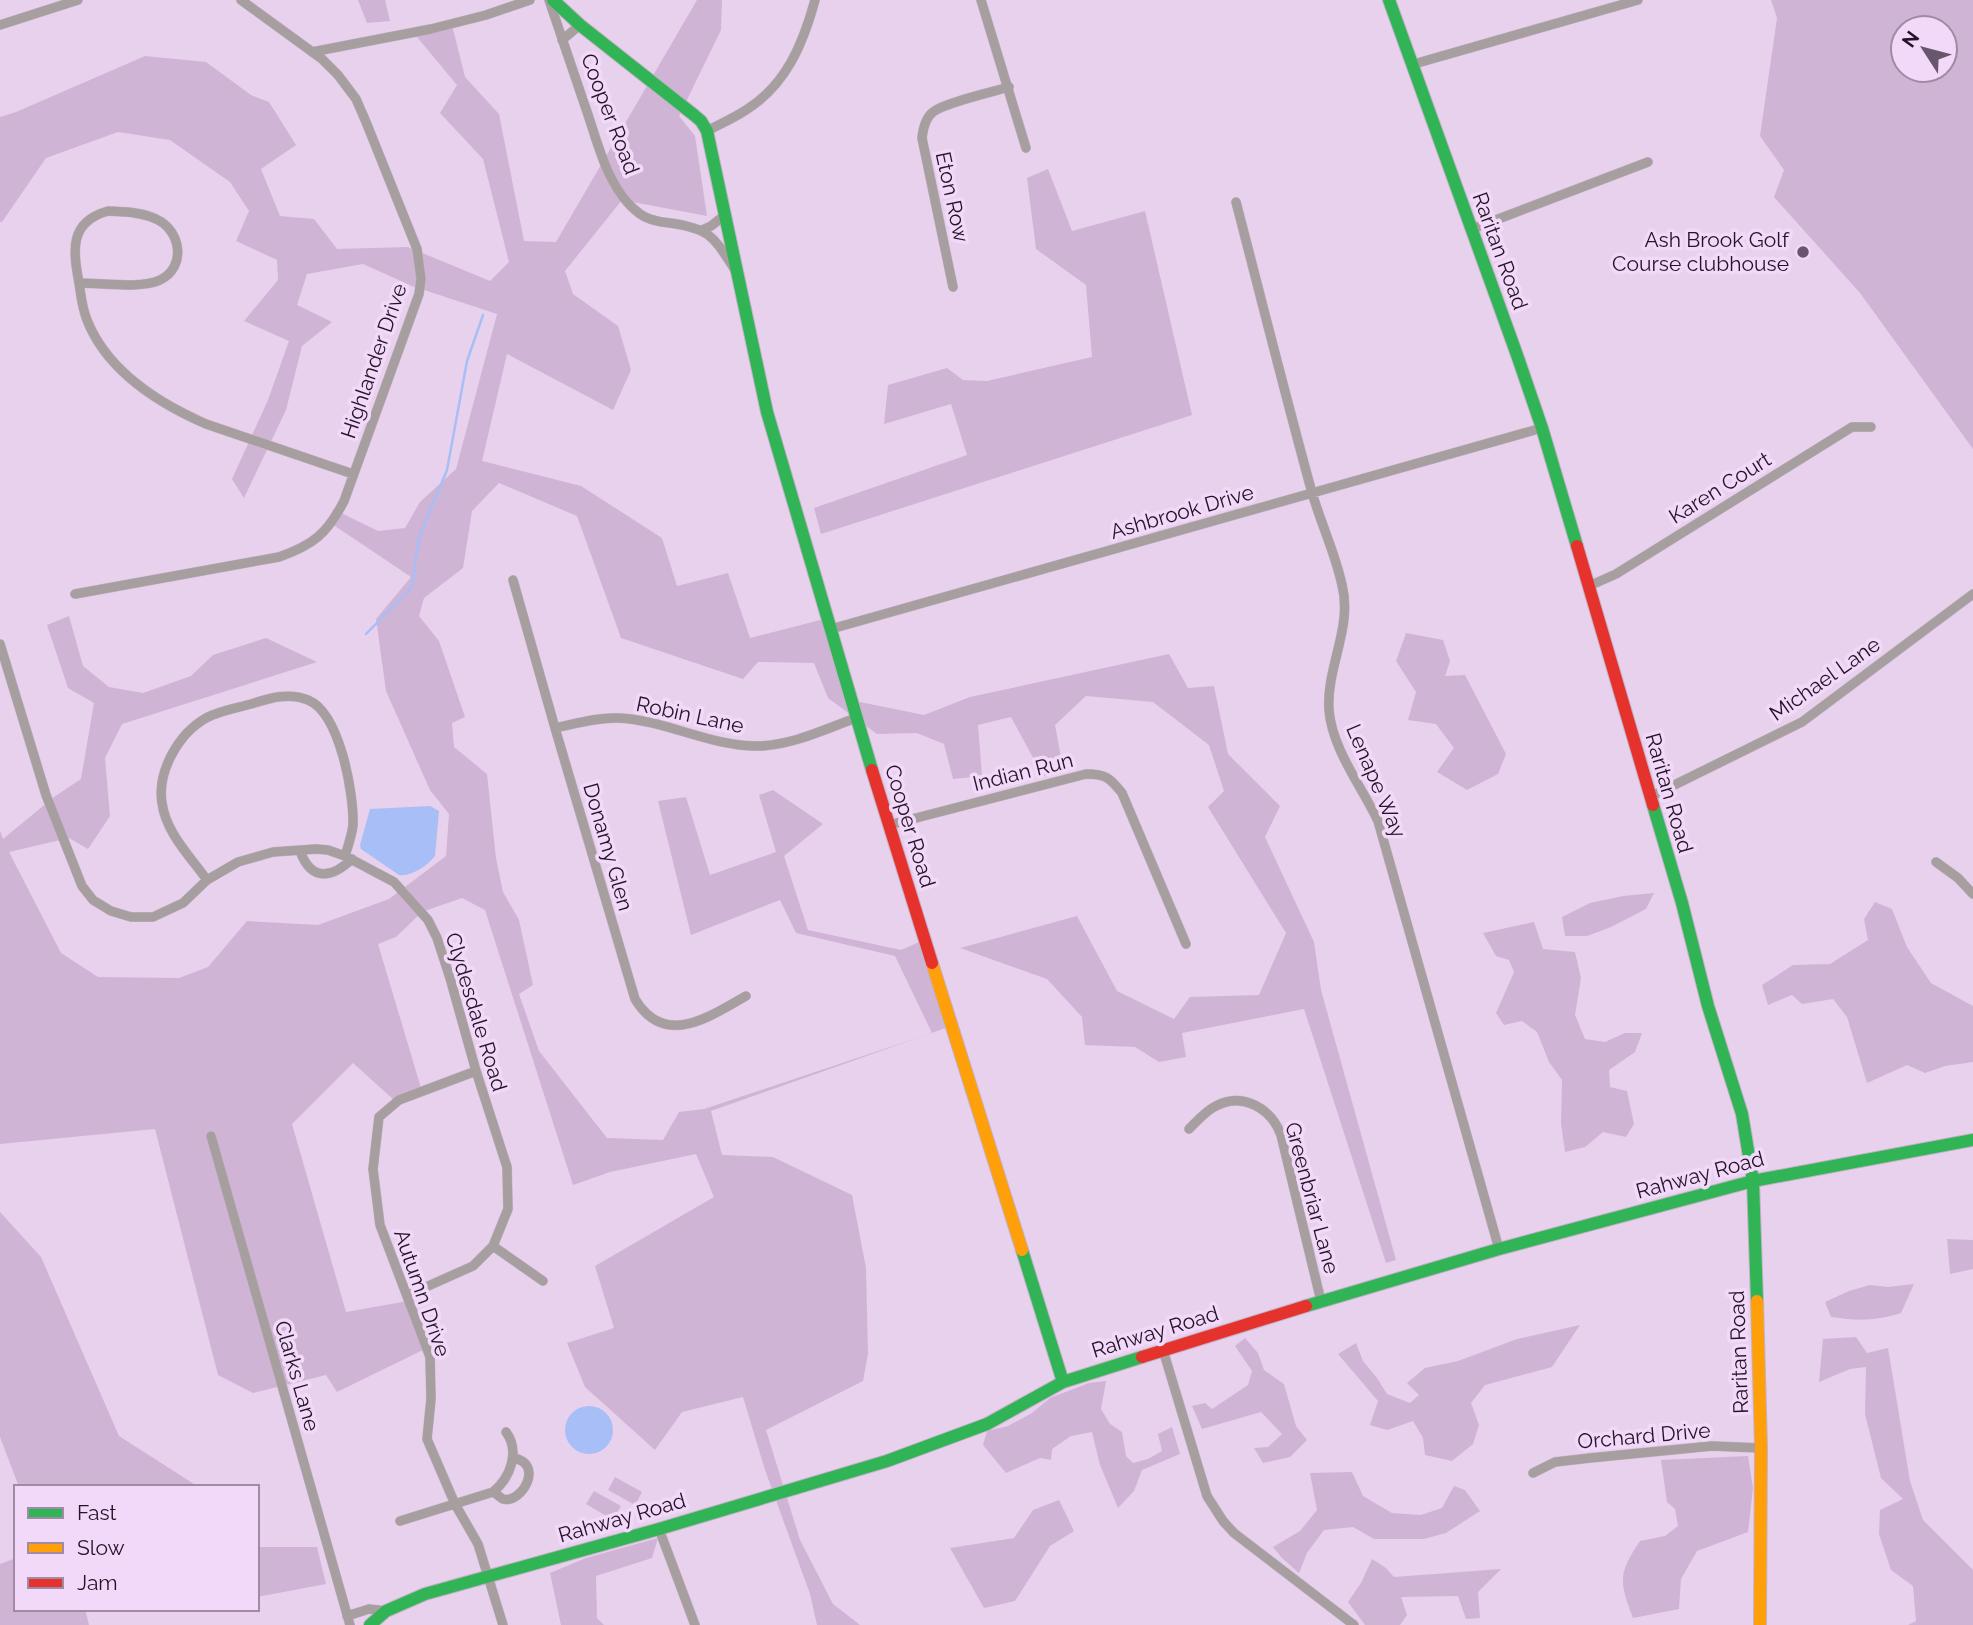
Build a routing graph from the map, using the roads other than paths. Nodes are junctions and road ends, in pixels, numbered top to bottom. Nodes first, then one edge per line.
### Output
1 (78, 0) edge
2 (241, 0) edge
3 (530, 0) edge
4 (551, 0) edge
5 (815, 0) edge
6 (981, 0) edge
7 (1389, 0) edge
8 (1639, 0) edge
9 (580, 25) junction
10 (0, 26) edge
11 (562, 40) junction
12 (312, 52) junction
13 (1414, 64) junction
14 (1009, 87) junction
15 (707, 131) junction
16 (1026, 148) dead end
17 (1648, 162) dead end
18 (1236, 202) dead end
19 (725, 215) junction
20 (1472, 229) junction
21 (702, 230) junction
22 (738, 275) junction
23 (79, 283) junction
24 (953, 287) dead end
25 (1871, 427) dead end
26 (1542, 428) junction
27 (353, 474) junction
28 (1312, 493) junction
29 (513, 580) dead end
30 (1590, 586) junction
31 (75, 594) dead end
32 (1973, 594) edge
33 (831, 629) junction
34 (0, 644) edge
35 (856, 718) junction
36 (555, 728) junction
37 (1650, 797) junction
38 (889, 825) junction
39 (300, 850) junction
40 (349, 858) junction
41 (1936, 862) dead end
42 (207, 880) junction
43 (1973, 894) edge
44 (1186, 944) dead end
45 (746, 996) dead end
46 (476, 1071) junction
47 (1189, 1129) dead end
48 (211, 1136) dead end
49 (1973, 1140) edge
50 (1752, 1181) junction
51 (493, 1246) junction
52 (1499, 1249) junction
53 (543, 1281) dead end
54 (408, 1295) junction
55 (1321, 1301) junction
56 (1163, 1350) junction
57 (1063, 1382) junction
58 (506, 1432) dead end
59 (1761, 1448) junction
60 (513, 1458) junction
61 (1533, 1473) dead end
62 (493, 1492) junction
63 (455, 1504) junction
64 (400, 1521) dead end
65 (659, 1529) junction
66 (489, 1575) junction
67 (386, 1611) junction
68 (348, 1620) edge
69 (370, 1625) edge
70 (503, 1625) edge
71 (695, 1625) edge
72 (1354, 1625) edge
73 (1759, 1625) edge

1 - 10 street
2 - 12 street, Highlander Drive
3 - 12 street
4 - 9 street, Cooper Road
4 - 11 street, Cooper Road
5 - 15 street
6 - 14 street
7 - 13 street, Raritan Road
8 - 13 street
9 - 11 street, Cooper Road
9 - 15 street, Cooper Road
11 - 21 street, Cooper Road
12 - 27 street, Highlander Drive
13 - 20 street, Raritan Road
14 - 16 street
14 - 24 street, Eton Row
15 - 19 street, Cooper Road
17 - 20 street
18 - 28 street, Lenape Way
19 - 21 street
19 - 22 street, Cooper Road
20 - 26 street, Raritan Road
21 - 22 street, Cooper Road
22 - 33 street, Cooper Road
23 - 23 street
23 - 27 street
25 - 30 street, Karen Court
26 - 28 street, Ashbrook Drive
26 - 30 street, Raritan Road
27 - 31 street, Highlander Drive
28 - 33 street, Ashbrook Drive
28 - 52 street, Lenape Way
29 - 36 street, Donamy Glen
30 - 37 street, Raritan Road
32 - 37 street, Michael Lane
33 - 35 street, Cooper Road
34 - 42 street, Clydesdale Road
35 - 36 street, Robin Lane
35 - 38 street, Cooper Road
36 - 45 street, Donamy Glen
37 - 50 street, Raritan Road
38 - 44 street, Indian Run
38 - 57 street, Cooper Road
39 - 40 street, Clydesdale Road
39 - 40 street
39 - 42 street, Clydesdale Road
40 - 42 street
40 - 46 street, Clydesdale Road
41 - 43 street
46 - 51 street, Clydesdale Road
46 - 54 street, Autumn Drive
47 - 55 street, Greenbriar Lane
48 - 68 street, Clarks Lane
49 - 50 street, Rahway Road
50 - 52 street, Rahway Road
50 - 59 street, Raritan Road
51 - 53 street
51 - 54 street, Clydesdale Road
52 - 55 street, Rahway Road
54 - 63 street, Autumn Drive
55 - 56 street, Rahway Road
56 - 57 street, Rahway Road
56 - 72 street
57 - 65 street, Rahway Road
58 - 60 street
59 - 61 street, Orchard Drive
59 - 73 street, Raritan Road
60 - 62 street
60 - 62 street
62 - 63 street
63 - 64 street
63 - 66 street, Autumn Drive
65 - 66 street, Rahway Road
65 - 71 street
66 - 67 street, Rahway Road
66 - 70 street, Autumn Drive
67 - 68 street
67 - 69 street, Rahway Road

